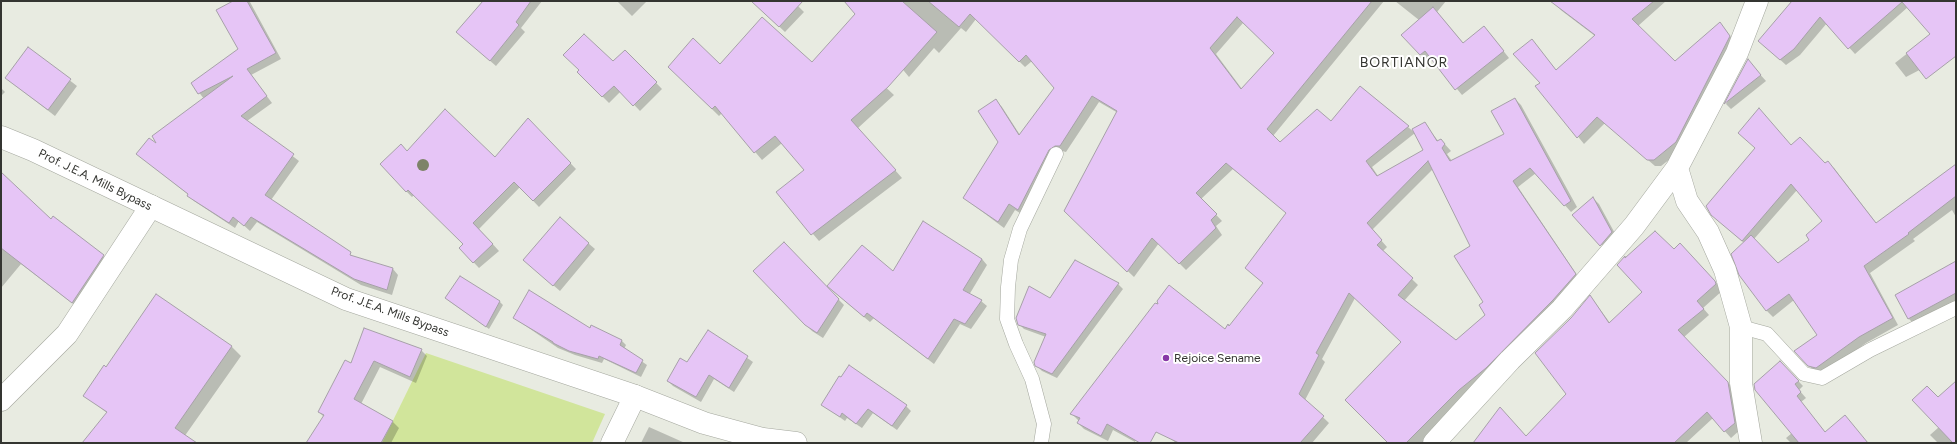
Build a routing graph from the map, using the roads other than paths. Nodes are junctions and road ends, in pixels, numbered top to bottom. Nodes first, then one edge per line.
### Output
1 (1757, 1) edge
2 (1, 137) edge
3 (1056, 154) dead end
4 (1677, 168) junction
5 (151, 206) junction
6 (1956, 308) edge
7 (1741, 327) junction
8 (635, 396) junction
9 (1, 400) edge
10 (612, 443) edge
11 (796, 443) edge
12 (1041, 443) edge
13 (1434, 443) edge
14 (1751, 443) edge

1 - 4 street
2 - 5 street, Prof. J.E.A. Mills Bypass
3 - 12 lane
4 - 7 street
4 - 13 street
5 - 8 street, Prof. J.E.A. Mills Bypass
5 - 9 street
6 - 7 lane
7 - 14 street
8 - 10 street
8 - 11 street, Prof. J.E.A. Mills Bypass

